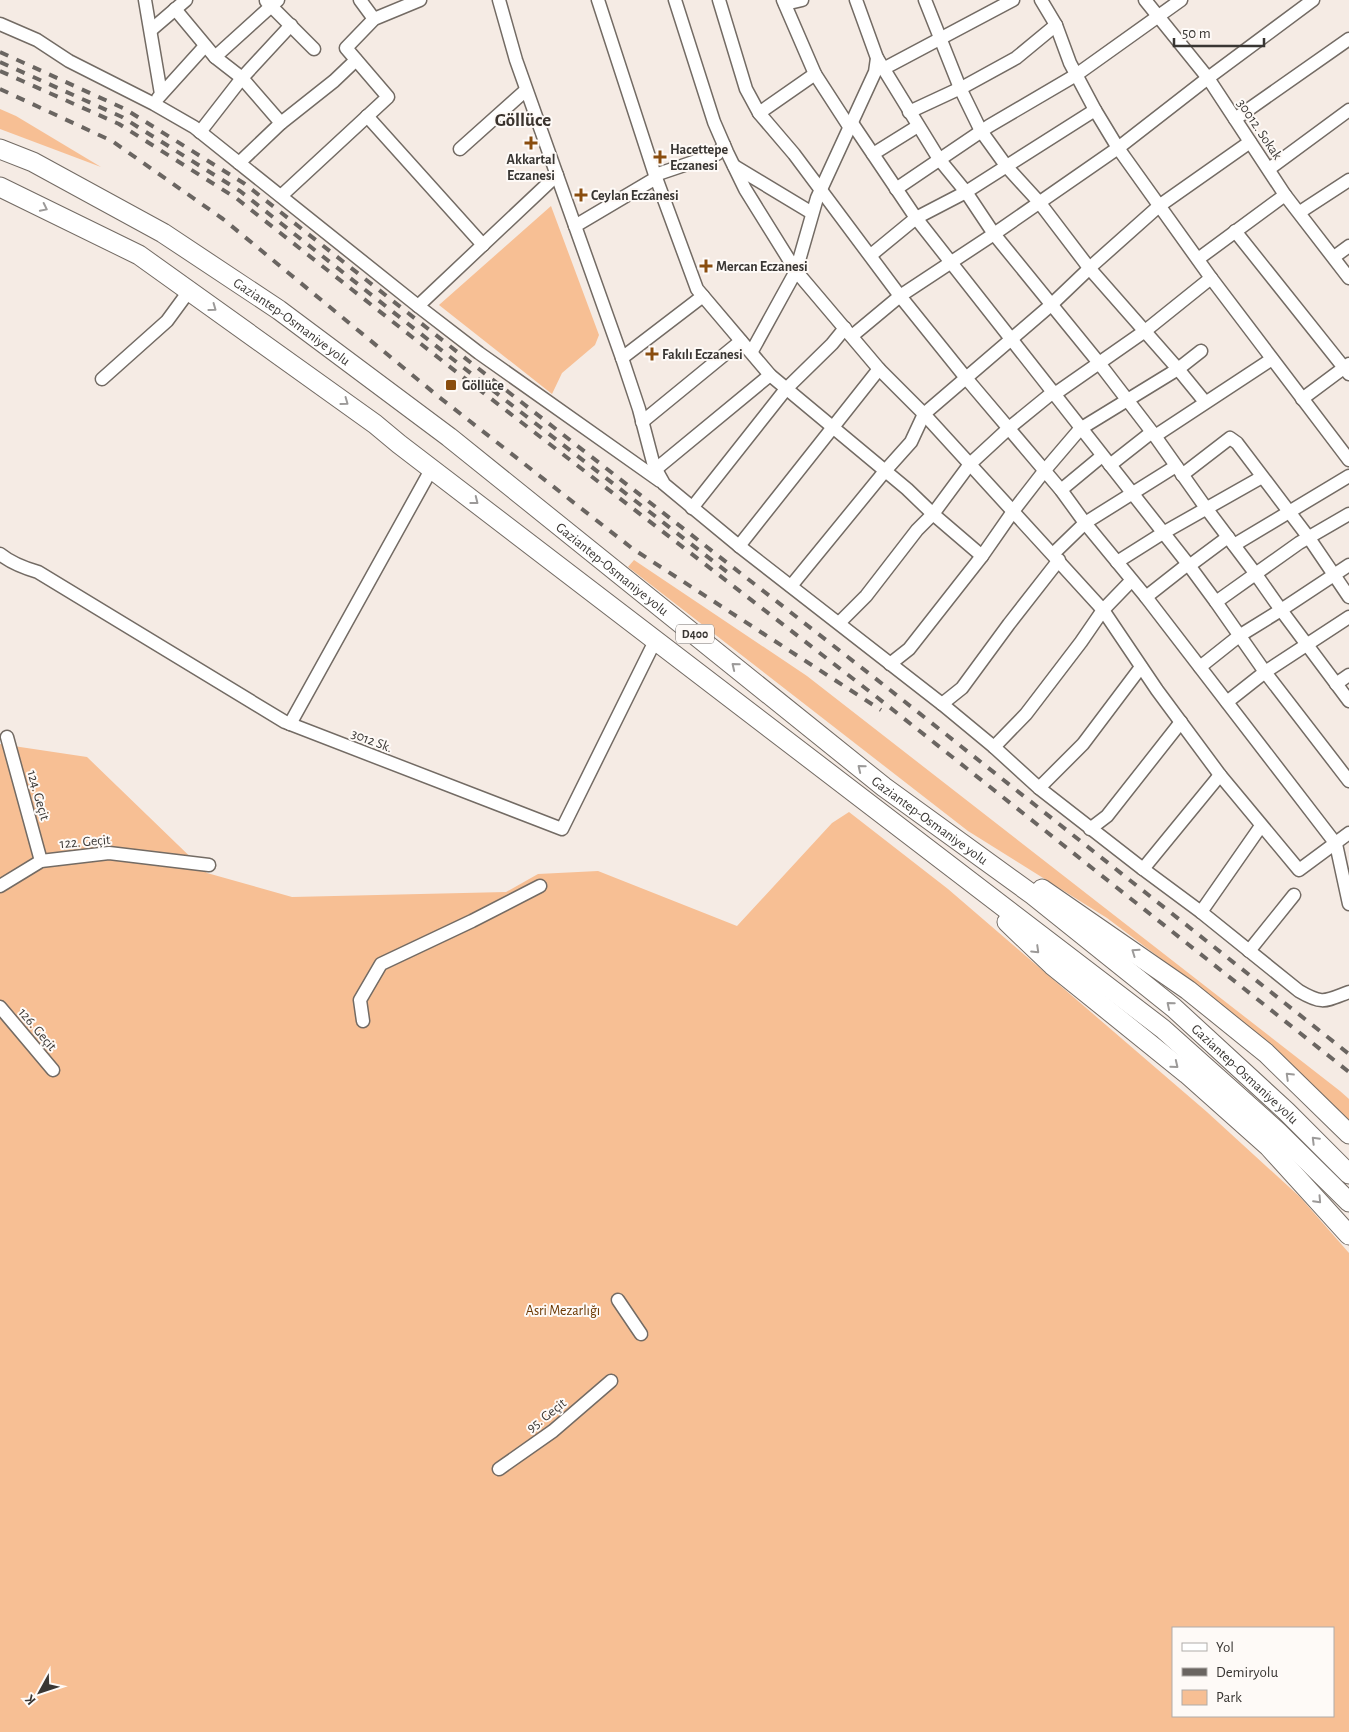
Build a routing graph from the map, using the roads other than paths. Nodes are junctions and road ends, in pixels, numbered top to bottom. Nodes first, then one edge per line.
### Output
1 (145, 0) edge
2 (186, 0) edge
3 (360, 0) edge
4 (420, 0) edge
5 (499, 0) edge
6 (675, 0) edge
7 (719, 0) edge
8 (802, 0) edge
9 (856, 0) edge
10 (925, 0) edge
11 (1013, 0) edge
12 (1041, 0) edge
13 (1144, 0) edge
14 (1181, 0) edge
15 (1313, 0) edge
16 (602, 1) edge
17 (272, 2) edge
18 (784, 2) edge
19 (175, 9) junction
20 (1158, 17) junction
21 (374, 19) junction
22 (0, 24) edge
23 (291, 25) junction
24 (1056, 25) junction
25 (151, 30) junction
26 (939, 38) junction
27 (1349, 39) edge
28 (205, 46) junction
29 (314, 49) dead end
30 (215, 57) junction
31 (356, 60) junction
32 (880, 63) junction
33 (815, 74) junction
34 (1076, 75) junction
35 (242, 78) junction
36 (1208, 78) junction
37 (960, 88) junction
38 (526, 90) junction
39 (158, 99) junction
40 (1094, 110) junction
41 (1349, 110) edge
42 (910, 112) junction
43 (759, 114) junction
44 (367, 116) junction
45 (1235, 119) junction
46 (281, 123) junction
47 (851, 126) junction
48 (918, 126) junction
49 (981, 131) junction
50 (200, 132) junction
51 (1250, 142) junction
52 (724, 145) junction
53 (1118, 148) junction
54 (0, 149) edge
55 (460, 149) dead end
56 (873, 154) junction
57 (939, 159) junction
58 (239, 163) junction
59 (734, 166) junction
60 (1007, 167) junction
61 (1269, 168) junction
62 (558, 175) junction
63 (656, 176) junction
64 (1349, 180) edge
65 (0, 186) edge
66 (821, 189) junction
67 (896, 189) junction
68 (966, 192) junction
69 (1285, 194) junction
70 (281, 196) junction
71 (1039, 202) junction
72 (1159, 206) junction
73 (1300, 212) junction
74 (812, 213) junction
75 (916, 218) junction
76 (575, 226) junction
77 (1235, 231) junction
78 (994, 234) junction
79 (483, 245) junction
80 (1349, 246) edge
81 (871, 255) junction
82 (1334, 257) junction
83 (1198, 259) junction
84 (950, 263) junction
85 (1090, 269) junction
86 (796, 270) junction
87 (1211, 278) junction
88 (1349, 278) edge
89 (190, 290) junction
90 (703, 296) junction
91 (900, 296) junction
92 (418, 306) junction
93 (1051, 306) junction
94 (848, 332) junction
95 (1145, 332) junction
96 (1010, 340) junction
97 (740, 341) junction
98 (752, 351) junction
99 (1201, 351) dead end
100 (622, 358) junction
101 (1272, 359) junction
102 (1099, 364) junction
103 (1347, 368) edge
104 (879, 369) junction
105 (1178, 369) junction
106 (770, 375) junction
107 (966, 378) junction
108 (102, 379) dead end
109 (786, 389) junction
110 (1052, 392) junction
111 (1302, 398) junction
112 (1127, 401) junction
113 (1205, 402) junction
114 (924, 414) junction
115 (642, 422) junction
116 (835, 428) junction
117 (1009, 428) junction
118 (1080, 430) junction
119 (1153, 434) junction
120 (1349, 460) edge
121 (1106, 461) junction
122 (970, 464) junction
123 (432, 468) junction
124 (656, 469) junction
125 (885, 470) junction
126 (1044, 470) junction
127 (1179, 471) junction
128 (1349, 476) edge
129 (1262, 477) junction
130 (664, 484) junction
131 (1061, 490) junction
132 (1133, 494) junction
133 (692, 508) junction
134 (1206, 508) junction
135 (1014, 510) junction
136 (1290, 512) junction
137 (933, 514) junction
138 (1349, 514) edge
139 (1085, 523) junction
140 (1163, 533) junction
141 (1309, 538) junction
142 (1231, 541) junction
143 (739, 546) junction
144 (0, 554) edge
145 (982, 556) junction
146 (1056, 557) junction
147 (1117, 562) junction
148 (1189, 565) junction
149 (1349, 565) edge
150 (1255, 573) junction
151 (1334, 575) junction
152 (1131, 581) junction
153 (791, 586) junction
154 (1146, 597) junction
155 (1349, 597) edge
156 (1216, 602) junction
157 (1103, 610) junction
158 (1281, 610) junction
159 (1349, 617) edge
160 (839, 623) junction
161 (1239, 636) junction
162 (655, 641) junction
163 (1306, 644) junction
164 (890, 664) junction
165 (1200, 666) junction
166 (1141, 667) junction
167 (1265, 672) junction
168 (1349, 675) edge
169 (1336, 684) junction
170 (1349, 701) edge
171 (1227, 702) junction
172 (942, 704) junction
173 (1181, 722) junction
174 (290, 724) junction
175 (7, 738) dead end
176 (994, 747) junction
177 (1220, 775) junction
178 (1349, 780) edge
179 (884, 787) junction
180 (1038, 788) junction
181 (1261, 826) junction
182 (1090, 829) junction
183 (1349, 833) edge
184 (1336, 844) junction
185 (938, 856) junction
186 (42, 861) junction
187 (209, 865) dead end
188 (1143, 870) junction
189 (0, 886) edge
190 (540, 886) dead end
191 (1294, 895) dead end
192 (1349, 904) edge
193 (1201, 912) junction
194 (1249, 950) junction
195 (1349, 992) edge
196 (0, 1007) edge
197 (363, 1021) dead end
198 (54, 1070) dead end
199 (1349, 1134) edge
200 (1349, 1174) edge
201 (1349, 1202) edge
202 (1349, 1235) edge
203 (618, 1300) dead end
204 (641, 1334) dead end
205 (611, 1381) dead end
206 (499, 1469) dead end

1 - 25 street
2 - 19 street
3 - 21 street
4 - 21 street
5 - 38 street
6 - 52 street
7 - 43 street
8 - 18 street
9 - 32 street
10 - 26 street
11 - 26 street
12 - 24 street
13 - 20 street, 30012. Sokak
14 - 20 street
15 - 36 street
16 - 63 street
17 - 23 street
17 - 30 street
18 - 33 street
19 - 25 street
19 - 28 street
20 - 34 street
20 - 36 street, 30012. Sokak
21 - 31 street
22 - 39 street
23 - 29 street
23 - 35 street
24 - 34 street
24 - 37 street
25 - 39 street
26 - 32 street
26 - 37 street
27 - 45 street
28 - 30 street
28 - 39 street
30 - 35 street
31 - 44 street
31 - 46 street
32 - 42 street
32 - 47 street
33 - 43 street
33 - 47 street
34 - 40 street
34 - 49 street
35 - 46 street
35 - 50 street
36 - 45 street, 30012. Sokak
36 - 53 street
37 - 42 street
37 - 49 street
38 - 55 street
38 - 62 street
39 - 50 street
40 - 53 street
40 - 60 street
41 - 61 street
42 - 48 street
43 - 66 street
44 - 70 street
44 - 79 street
45 - 51 street, 30012. Sokak
46 - 58 street
47 - 56 street
47 - 66 street
48 - 56 street
48 - 57 street
49 - 57 street
49 - 60 street
50 - 58 street
51 - 61 street, 30012. Sokak
51 - 72 street
52 - 59 street
52 - 63 street
53 - 71 street
53 - 72 street
179 -> 54 highway, Gaziantep-Osmaniye yolu / D400
56 - 67 street
57 - 67 street
57 - 68 street
58 - 70 street
59 - 74 street
59 - 86 street
60 - 68 street
60 - 71 street
61 - 69 street, 30012. Sokak
62 - 76 street
62 - 79 street
63 - 76 street
63 - 90 street
64 - 73 street
65 -> 89 highway, Gaziantep-Osmaniye yolu / D400
66 - 74 street
66 - 81 street
67 - 75 street
68 - 75 street
68 - 78 street
69 - 73 street, 30012. Sokak
69 - 77 street
70 - 92 street
71 - 78 street
71 - 85 street
72 - 83 street
72 - 85 street
73 - 82 street, 30012. Sokak
74 - 86 street
75 - 81 street
75 - 84 street
76 - 100 street
77 - 83 street
77 - 103 street
78 - 84 street
78 - 93 street
79 - 92 street
80 - 82 street
81 - 91 street
82 - 88 street, 30012. Sokak
83 - 87 street
84 - 91 street
84 - 96 street
85 - 93 street
85 - 95 street
86 - 94 street
86 - 98 street
87 - 95 street
87 - 101 street
89 - 108 street
89 -> 123 highway, Gaziantep-Osmaniye yolu / D400
90 - 97 street
90 - 100 street
91 - 94 street
91 - 107 street
92 - 130 street
93 - 96 street
93 - 102 street
94 - 104 street
94 - 109 street
95 - 102 street
95 - 105 street
96 - 107 street
96 - 110 street
97 - 98 street
97 - 115 street
98 - 106 street
99 - 105 street
100 - 115 street
101 - 111 street
101 - 113 street
102 - 110 street
102 - 112 street
103 - 111 street
104 - 114 street
104 - 116 street
105 - 112 street
105 - 113 street
106 - 109 street
106 - 124 street
107 - 114 street
107 - 117 street
109 - 116 street
109 - 133 street
110 - 117 street
110 - 118 street
111 - 120 street
112 - 118 street
112 - 119 street
113 - 119 street
114 - 122 street
114 - 125 street
115 - 124 street
116 - 125 street
116 - 143 street
117 - 122 street
117 - 126 street
118 - 121 street
118 - 126 street
119 - 121 street
119 - 127 street
121 - 131 street
121 - 132 street
122 - 135 street
122 - 137 street
123 -> 162 highway, Gaziantep-Osmaniye yolu / D400
123 - 174 street
124 - 130 street
125 - 137 street
125 - 153 street
126 - 131 street
126 - 135 street
127 - 129 street
127 - 132 street
127 - 134 street
128 - 136 street
129 - 134 street
129 - 136 street
130 - 133 street
131 - 139 street
132 - 139 street
132 - 140 street
133 - 143 street
134 - 140 street
134 - 142 street
135 - 145 street
135 - 146 street
136 - 141 street
136 - 142 street
137 - 145 street
137 - 160 street
138 - 141 street
139 - 146 street
139 - 147 street
140 - 147 street
140 - 148 street
141 - 150 street
141 - 151 street
142 - 148 street
142 - 150 street
143 - 153 street
144 - 174 street, 3012 Sk.
145 - 164 street
146 - 157 street
146 - 172 street
147 - 152 street
148 - 154 street
148 - 156 street
149 - 151 street
150 - 156 street
150 - 158 street
151 - 155 street
151 - 158 street
152 - 154 street
152 - 157 street
153 - 160 street
154 - 165 street
156 - 161 street
157 - 166 street
157 - 176 street
158 - 161 street
158 - 163 street
159 - 163 street
160 - 164 street
161 - 165 street
161 - 167 street
162 - 174 street, 3012 Sk.
162 - 185 highway, Gaziantep-Osmaniye yolu / D400
163 - 167 street
163 - 169 street
164 - 172 street
165 - 171 street
166 - 173 street
166 - 180 street
167 - 171 street
167 - 178 street
168 - 169 street
169 - 170 street
171 - 184 street
172 - 176 street
173 - 177 street
173 - 182 street
175 - 186 street, 124. Geçit
176 - 180 street
177 - 181 street
177 - 188 street
199 -> 179 highway
200 -> 179 highway, Gaziantep-Osmaniye yolu / D400
180 - 182 street
181 - 184 street
181 - 193 street
182 - 188 street
183 - 184 street
184 - 192 street
185 - 201 highway, Gaziantep-Osmaniye yolu / D400
185 -> 202 highway
186 - 187 street, 122. Geçit
186 - 189 street, 122. Geçit
188 - 193 street
190 - 197 street
191 - 194 street
193 - 194 street
194 - 195 street
196 - 198 street, 126. Geçit
203 - 204 street
205 - 206 street, 95. Geçit

